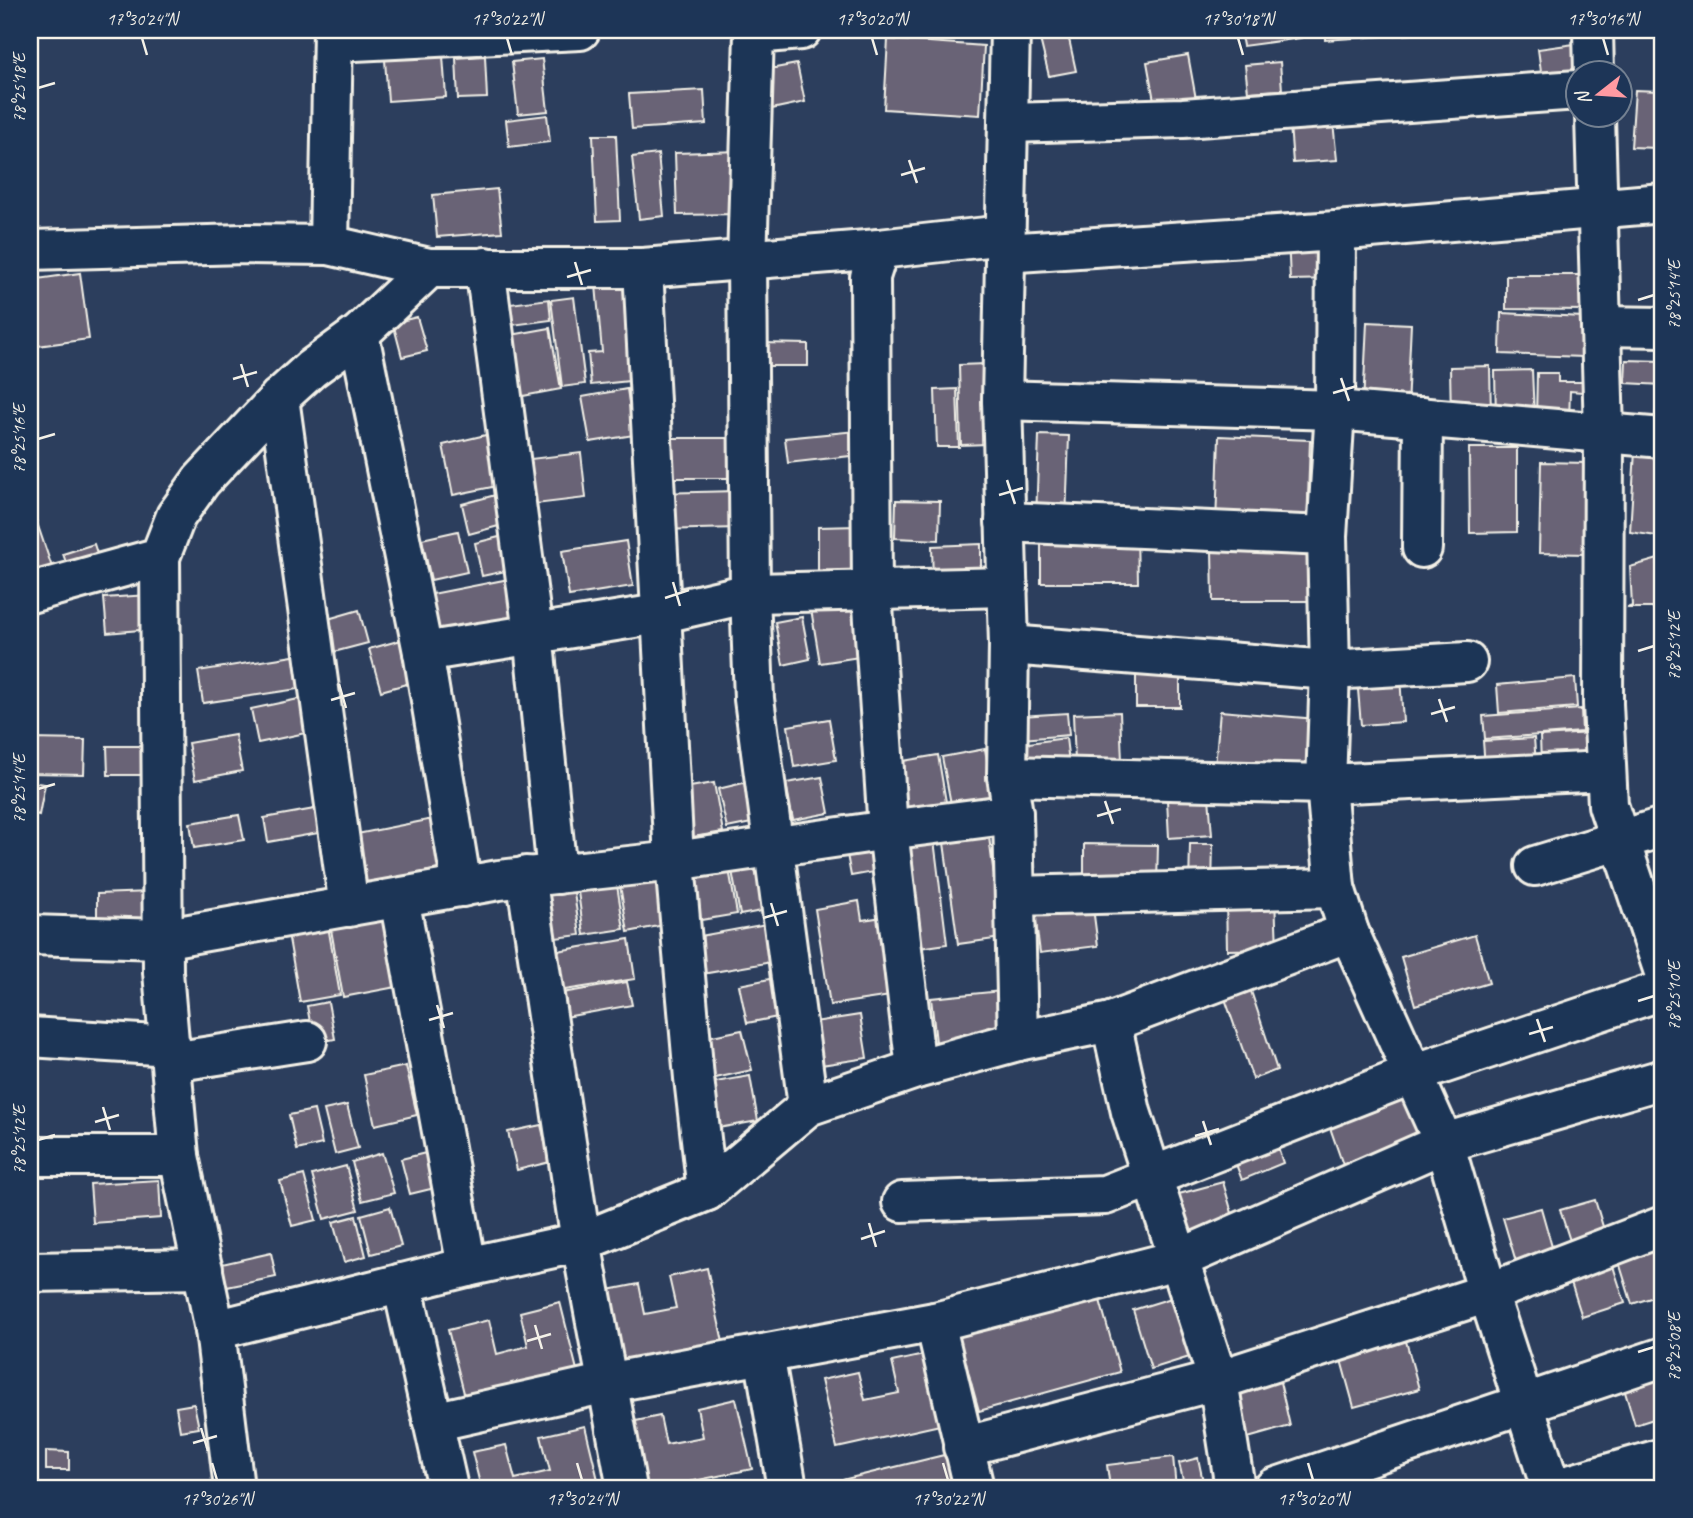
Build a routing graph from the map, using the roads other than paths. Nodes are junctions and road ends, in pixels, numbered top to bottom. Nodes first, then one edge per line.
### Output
1 (579, 30) edge
2 (801, 30) edge
3 (1010, 30) edge
4 (1593, 30) edge
5 (334, 36) edge
6 (1594, 60) edge
7 (1564, 91) edge
8 (1008, 124) junction
9 (1595, 130) edge
10 (1663, 202) edge
11 (1598, 208) junction
12 (1336, 231) junction
13 (1004, 244) junction
14 (329, 245) junction
15 (879, 249) junction
16 (30, 250) edge
17 (747, 261) junction
18 (485, 267) junction
19 (429, 268) junction
20 (643, 268) junction
21 (1601, 326) junction
22 (1663, 327) edge
23 (359, 334) junction
24 (279, 398) junction
25 (1002, 400) junction
26 (1335, 410) junction
27 (1423, 418) junction
28 (1604, 433) junction
29 (1663, 438) edge
30 (1006, 522) junction
31 (1327, 536) junction
32 (1422, 548) dead end
33 (160, 557) junction
34 (1008, 587) junction
35 (872, 591) junction
36 (30, 593) edge
37 (750, 593) junction
38 (659, 614) junction
39 (533, 633) junction
40 (1009, 645) junction
41 (423, 652) junction
42 (1467, 663) dead end
43 (1330, 670) junction
44 (1606, 771) junction
45 (1007, 776) junction
46 (1326, 784) junction
47 (1013, 814) junction
48 (1663, 827) edge
49 (888, 830) junction
50 (1620, 840) junction
51 (773, 848) junction
52 (675, 861) junction
53 (1535, 866) dead end
54 (542, 875) junction
55 (462, 887) junction
56 (1335, 888) junction
57 (1015, 896) junction
58 (399, 898) junction
59 (349, 907) junction
60 (1349, 932) junction
61 (30, 935) edge
62 (161, 939) junction
63 (1663, 972) edge
64 (1111, 1022) junction
65 (30, 1038) edge
66 (307, 1041) dead end
67 (1018, 1041) junction
68 (172, 1054) junction
69 (916, 1069) junction
70 (1413, 1074) junction
71 (1663, 1079) edge
72 (808, 1106) junction
73 (1444, 1143) junction
74 (30, 1156) edge
75 (179, 1156) junction
76 (1152, 1174) junction
77 (707, 1191) junction
78 (902, 1202) dead end
79 (1663, 1226) edge
80 (581, 1242) junction
81 (1177, 1260) junction
82 (467, 1267) junction
83 (203, 1269) junction
84 (30, 1272) edge
85 (402, 1283) junction
86 (1488, 1293) junction
87 (934, 1322) junction
88 (215, 1330) junction
89 (764, 1354) junction
90 (1663, 1357) edge
91 (1218, 1380) junction
92 (607, 1383) junction
93 (1522, 1405) junction
94 (433, 1422) junction
95 (963, 1447) junction
96 (1663, 1458) edge
97 (234, 1488) edge
98 (447, 1488) edge
99 (627, 1488) edge
100 (787, 1488) edge
101 (974, 1488) edge
102 (1236, 1488) edge
103 (1274, 1488) edge
104 (1551, 1488) edge
105 (1558, 1488) edge

1 - 5 street
2 - 17 street
3 - 8 street
4 - 6 street
5 - 14 street
7 - 8 street
8 - 13 street
9 - 11 street
10 - 11 street
11 - 12 street
11 - 21 street
12 - 13 street
12 - 26 street
13 - 15 street
13 - 25 street
14 - 16 street
14 - 19 street
15 - 17 street
15 - 35 street
17 - 20 street
17 - 37 street
18 - 19 street
18 - 20 street
18 - 39 street
19 - 23 street
20 - 38 street
21 - 22 street
21 - 28 street
23 - 24 street
23 - 41 street
24 - 33 street
24 - 59 street
25 - 26 street
25 - 30 street
26 - 27 street
26 - 31 street
27 - 28 street
27 - 32 street
28 - 29 street
28 - 44 street
30 - 31 street
30 - 34 street
31 - 43 street
33 - 36 street
33 - 62 street
34 - 35 street
34 - 40 street
35 - 37 street
35 - 49 street
37 - 38 street
37 - 51 street
38 - 39 street
38 - 52 street
39 - 41 street
39 - 54 street
40 - 43 street
40 - 45 street
41 - 55 street
42 - 43 street
43 - 46 street
44 - 46 street
44 - 50 street
45 - 46 street
45 - 47 street
46 - 56 street
47 - 49 street
47 - 57 street
48 - 50 street
49 - 51 street
49 - 69 street
50 - 53 street
50 - 63 street
51 - 52 street
51 - 72 street
52 - 54 street
52 - 77 street
54 - 55 street
54 - 80 street
55 - 58 street
56 - 57 street
56 - 60 street
57 - 67 street
58 - 59 street
58 - 82 street
59 - 62 street
60 - 64 street
60 - 70 street
61 - 62 street
62 - 68 street
63 - 70 street
64 - 67 street
64 - 76 street
65 - 68 street
66 - 68 street
67 - 69 street
68 - 75 street
69 - 72 street
70 - 73 street
70 - 76 street
71 - 73 street
72 - 77 street
73 - 81 street
73 - 86 street
74 - 75 street
75 - 83 street
76 - 78 street
76 - 81 street
77 - 80 street
79 - 86 street
80 - 82 street
80 - 92 street
81 - 87 street
81 - 91 street
82 - 85 street
83 - 84 street
83 - 88 street
85 - 88 street
85 - 94 street
86 - 91 street
86 - 93 street
87 - 89 street
87 - 95 street
88 - 97 street
89 - 92 street
89 - 100 street
90 - 93 street
91 - 95 street
91 - 102 street
92 - 94 street
92 - 99 street
93 - 103 street
93 - 104 street
94 - 98 street
95 - 101 street
96 - 105 street

